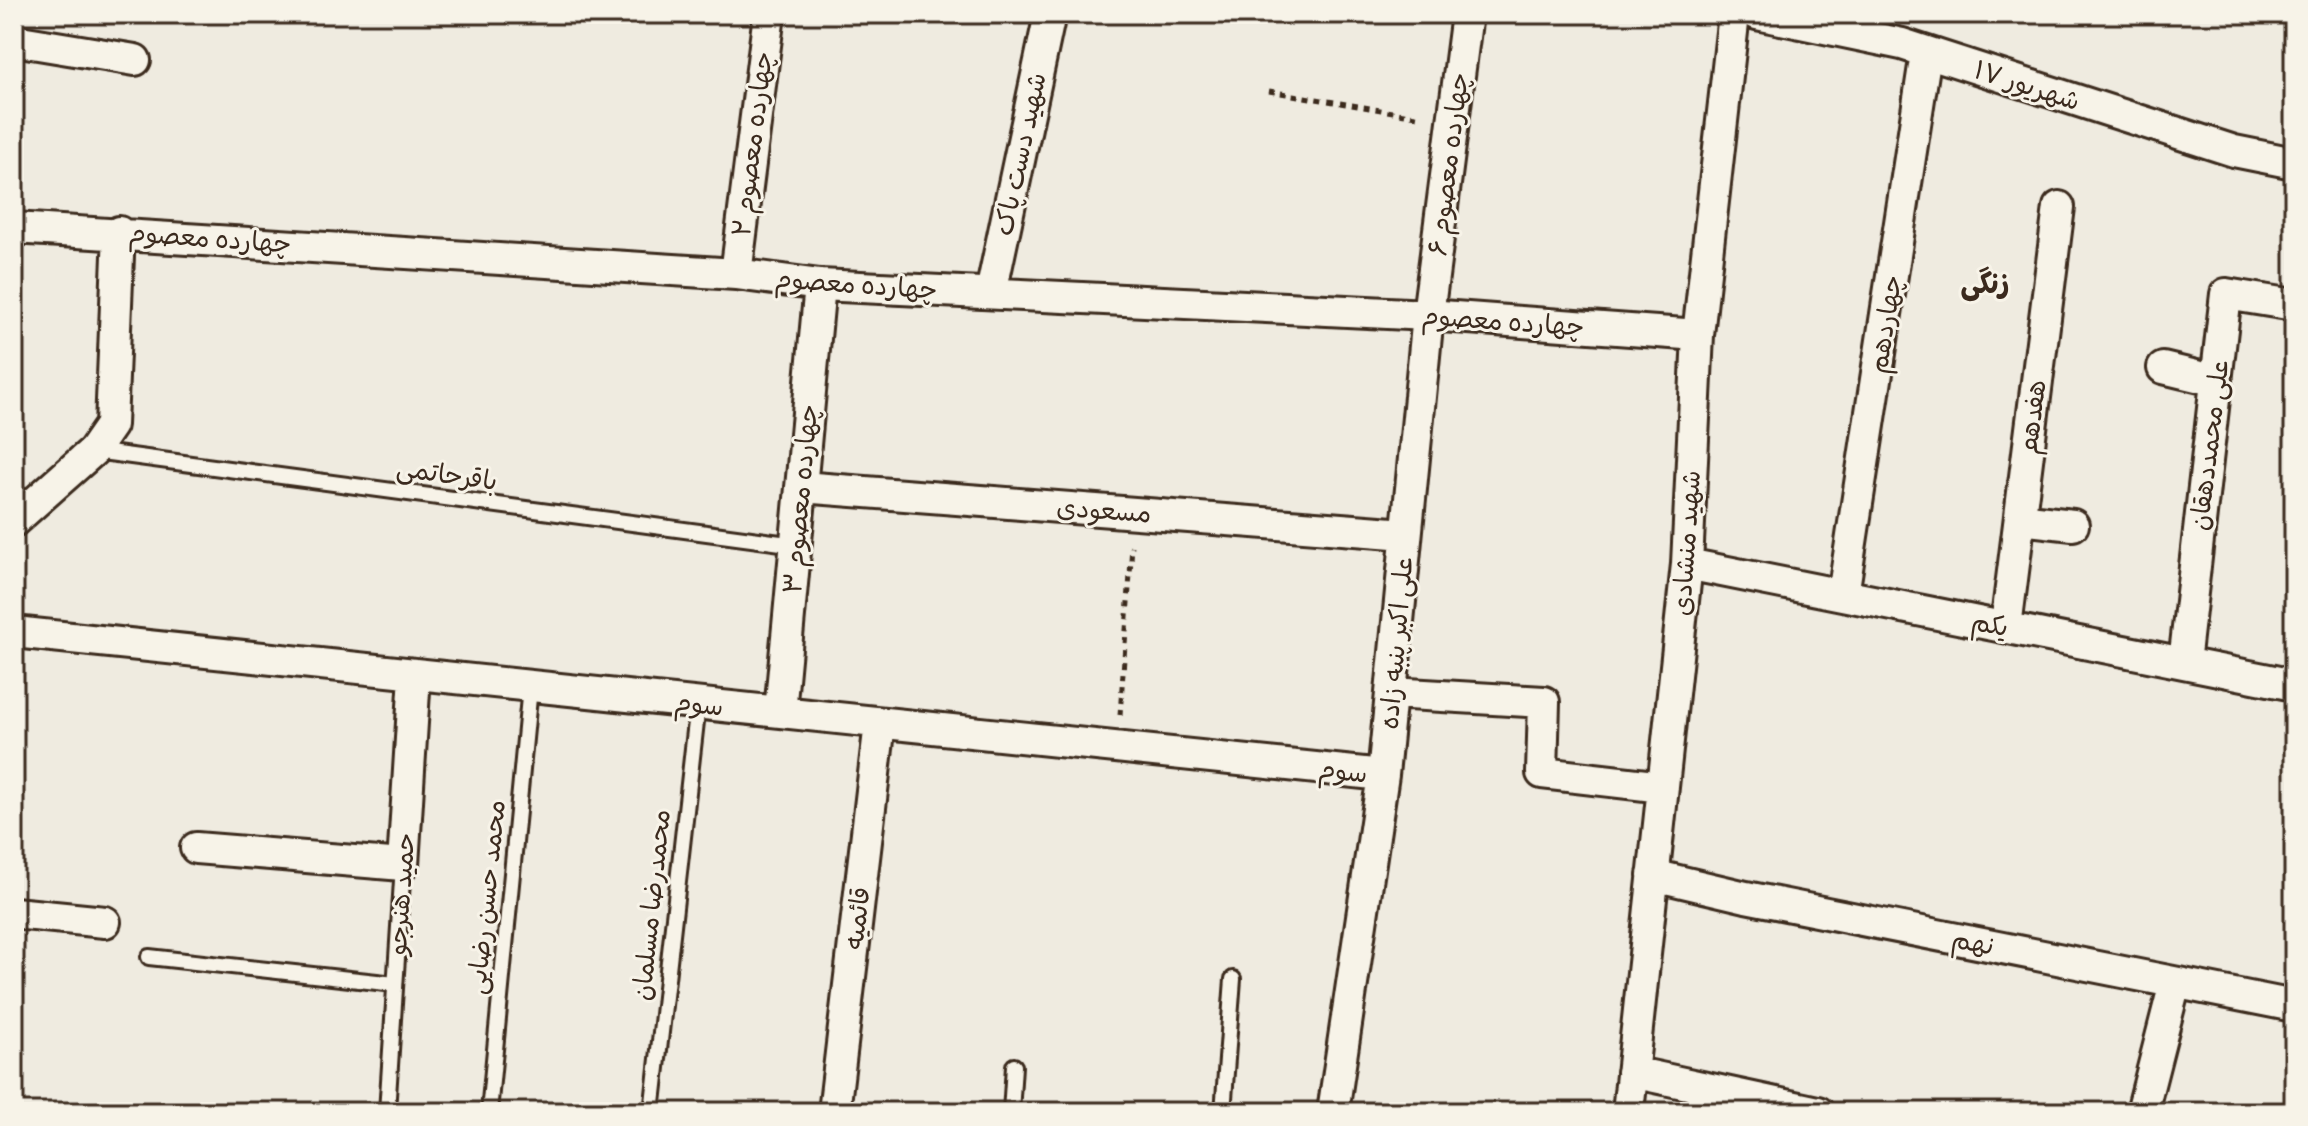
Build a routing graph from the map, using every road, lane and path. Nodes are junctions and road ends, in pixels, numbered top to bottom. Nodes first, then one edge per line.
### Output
1 (769, 14) edge
2 (1050, 14) edge
3 (1467, 14) edge
4 (1734, 14) edge
5 (1757, 14) edge
6 (14, 40) edge
7 (1926, 53) junction
8 (135, 60) dead end
9 (1269, 91) dead end
10 (1453, 122) junction
11 (2294, 163) edge
12 (2059, 207) dead end
13 (14, 228) edge
14 (119, 232) junction
15 (736, 274) junction
16 (820, 285) junction
17 (991, 293) junction
18 (2294, 305) edge
19 (1428, 315) junction
20 (1698, 335) junction
21 (2163, 368) dead end
22 (2217, 381) junction
23 (93, 451) junction
24 (801, 487) junction
25 (1134, 513) junction
26 (2020, 519) junction
27 (14, 521) edge
28 (2073, 525) dead end
29 (1406, 534) junction
30 (796, 545) junction
31 (1687, 564) junction
32 (1843, 595) junction
33 (2006, 627) junction
34 (14, 632) edge
35 (2184, 663) junction
36 (415, 675) junction
37 (2294, 685) edge
38 (530, 687) junction
39 (1391, 693) junction
40 (698, 704) junction
41 (780, 712) junction
42 (880, 723) junction
43 (1118, 748) junction
44 (1383, 775) junction
45 (1663, 787) junction
46 (196, 848) dead end
47 (403, 865) junction
48 (1653, 875) junction
49 (14, 913) edge
50 (105, 922) dead end
51 (149, 957) dead end
52 (1233, 979) dead end
53 (2175, 983) junction
54 (395, 984) junction
55 (2294, 1006) edge
56 (1014, 1066) dead end
57 (1632, 1072) junction
58 (387, 1112) edge
59 (489, 1112) edge
60 (652, 1112) edge
61 (834, 1112) edge
62 (1011, 1112) edge
63 (1223, 1112) edge
64 (1333, 1112) edge
65 (1628, 1112) edge
66 (1818, 1112) edge
67 (2142, 1112) edge

1 - 15 street, چهارده معصوم ۲
2 - 17 street, شهید دست پاک
3 - 10 street, چهارده معصوم ۶
4 - 20 street, شهید منشادی
5 - 7 street, ۱۷ شهریور
6 - 8 street
7 - 11 street, ۱۷ شهریور
7 - 32 street, چهاردهم
9 - 10 path
10 - 19 street, چهارده معصوم ۶
12 - 26 street, هفدهم
13 - 14 street, چهارده معصوم
14 - 15 street, چهارده معصوم
14 - 23 street
15 - 16 street, چهارده معصوم
16 - 17 street, چهارده معصوم
16 - 24 street, چهارده معصوم ۳
17 - 19 street, چهارده معصوم
18 - 22 street, علی محمددهقان
19 - 20 street, چهارده معصوم
19 - 29 street, علی اکبر پنبه زاده
20 - 31 street, شهید منشادی
21 - 22 street
22 - 35 street, علی محمددهقان
23 - 27 street
23 - 30 lane, باقرحاتمی
24 - 25 street, مسعودی
24 - 30 street, چهارده معصوم ۳
25 - 29 street, مسعودی
25 - 43 path
26 - 28 street
26 - 33 street, هفدهم
29 - 39 street, علی اکبر پنبه زاده
30 - 41 street, چهارده معصوم ۳
31 - 32 street, یکم
31 - 45 street, شهید منشادی
32 - 33 street, یکم
33 - 35 street, یکم
34 - 36 street, سوم
35 - 37 street, یکم
36 - 38 street, سوم
36 - 47 street, حمید هنرجو
38 - 40 street, سوم
38 - 59 lane, محمد حسن رضایی
39 - 44 street, علی اکبر پنبه زاده
39 - 45 street
40 - 41 street, سوم
40 - 60 lane, محمدرضا مسلمان
41 - 42 street, سوم
42 - 43 street, سوم
42 - 61 street, قائمیه
43 - 44 street, سوم
44 - 64 street, علی اکبر پنبه زاده
45 - 48 street, شهید منشادی
46 - 47 street
47 - 54 lane, حمید هنرجو
48 - 53 street, نهم
48 - 57 street, شهید منشادی
49 - 50 street
51 - 54 lane
52 - 63 lane
53 - 55 street, نهم
53 - 67 street
54 - 58 lane, حمید هنرجو
56 - 62 lane
57 - 65 street, شهید منشادی
57 - 66 street

